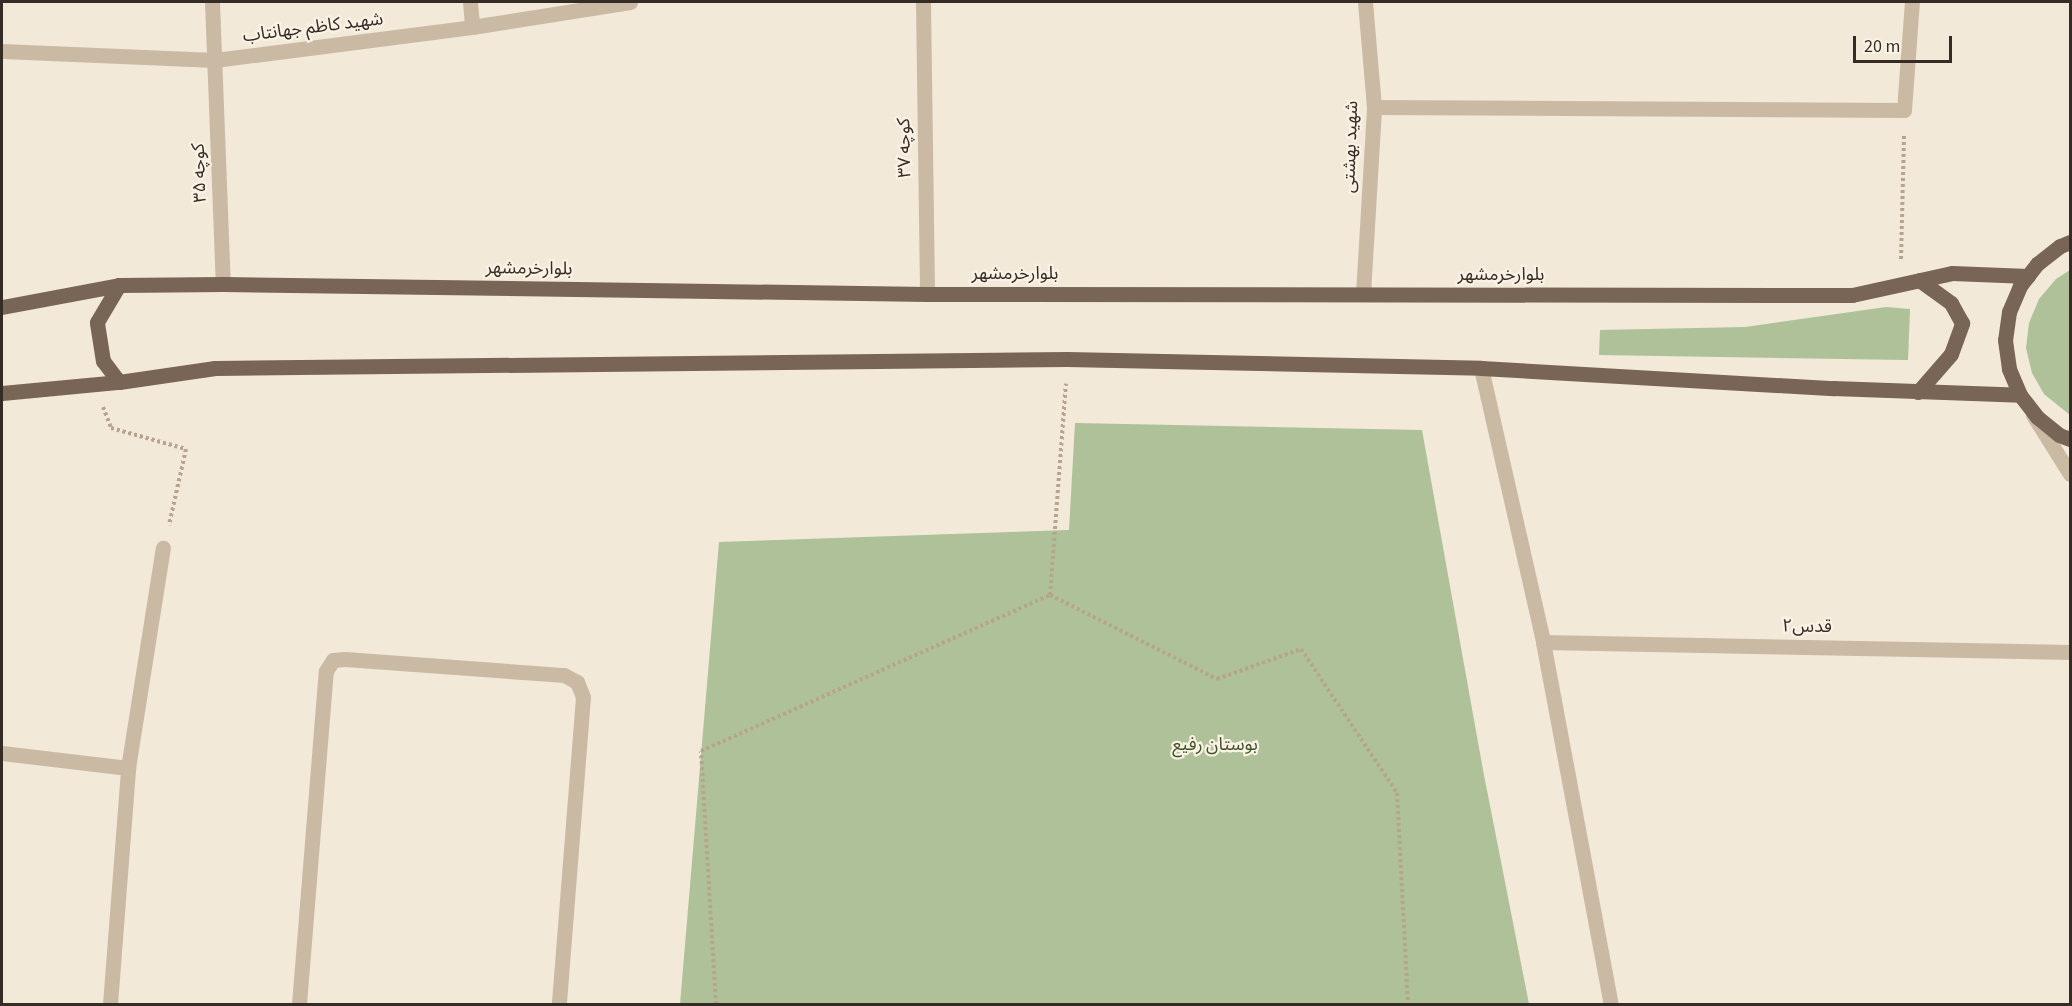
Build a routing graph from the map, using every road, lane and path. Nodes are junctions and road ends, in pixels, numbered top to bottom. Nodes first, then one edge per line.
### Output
1 (212, 2) edge
2 (470, 2) edge
3 (630, 2) edge
4 (923, 2) edge
5 (1365, 2) edge
6 (1912, 2) edge
7 (472, 27) junction
8 (2, 51) edge
9 (215, 60) junction
10 (1374, 107) junction
11 (1904, 110) junction
12 (2070, 242) edge
13 (2028, 276) junction
14 (1919, 280) junction
15 (224, 284) junction
16 (1900, 284) junction
17 (119, 285) junction
18 (927, 294) junction
19 (1364, 294) junction
20 (2, 307) edge
21 (1067, 359) junction
22 (1481, 368) junction
23 (119, 382) junction
24 (94, 384) junction
25 (1918, 392) junction
26 (2, 393) edge
27 (2020, 395) junction
28 (2070, 439) edge
29 (2070, 474) edge
30 (163, 548) joint
31 (1050, 595) junction
32 (1543, 642) junction
33 (2070, 651) edge
34 (2, 753) edge
35 (129, 768) junction
36 (110, 1005) edge
37 (299, 1005) edge
38 (559, 1005) edge
39 (716, 1005) edge
40 (1408, 1005) edge
41 (1611, 1005) edge

1 - 9 street, کوچه ۳۵
2 - 7 street
3 - 7 street, شهید کاظم جهانتاب
4 - 18 street, کوچه ۳۷
5 - 10 street, شهید بهشتی
6 - 11 street
7 - 9 street, شهید کاظم جهانتاب
8 - 9 street, شهید کاظم جهانتاب
9 - 15 street, کوچه ۳۵
10 - 11 street
10 - 19 street, شهید بهشتی
11 - 16 path
12 - 13 main road
13 - 14 main road, بلوارخرمشهر
13 - 27 main road
14 - 16 main road, بلوارخرمشهر
14 - 25 main road
15 - 17 main road, بلوارخرمشهر
15 - 18 main road, بلوارخرمشهر
16 - 19 main road, بلوارخرمشهر
17 - 20 main road, بلوارخرمشهر
17 - 23 main road
18 - 19 main road, بلوارخرمشهر
21 - 22 main road
21 - 23 main road
21 - 31 path
22 - 25 main road
22 - 32 street
23 - 24 main road
24 - 26 main road
24 - 30 path
25 - 27 main road
27 - 28 main road
27 - 29 street
30 - 35 street
31 - 39 path
31 - 40 path
32 - 33 street, قدس۲
32 - 41 street
34 - 35 street
35 - 36 street
37 - 38 street

